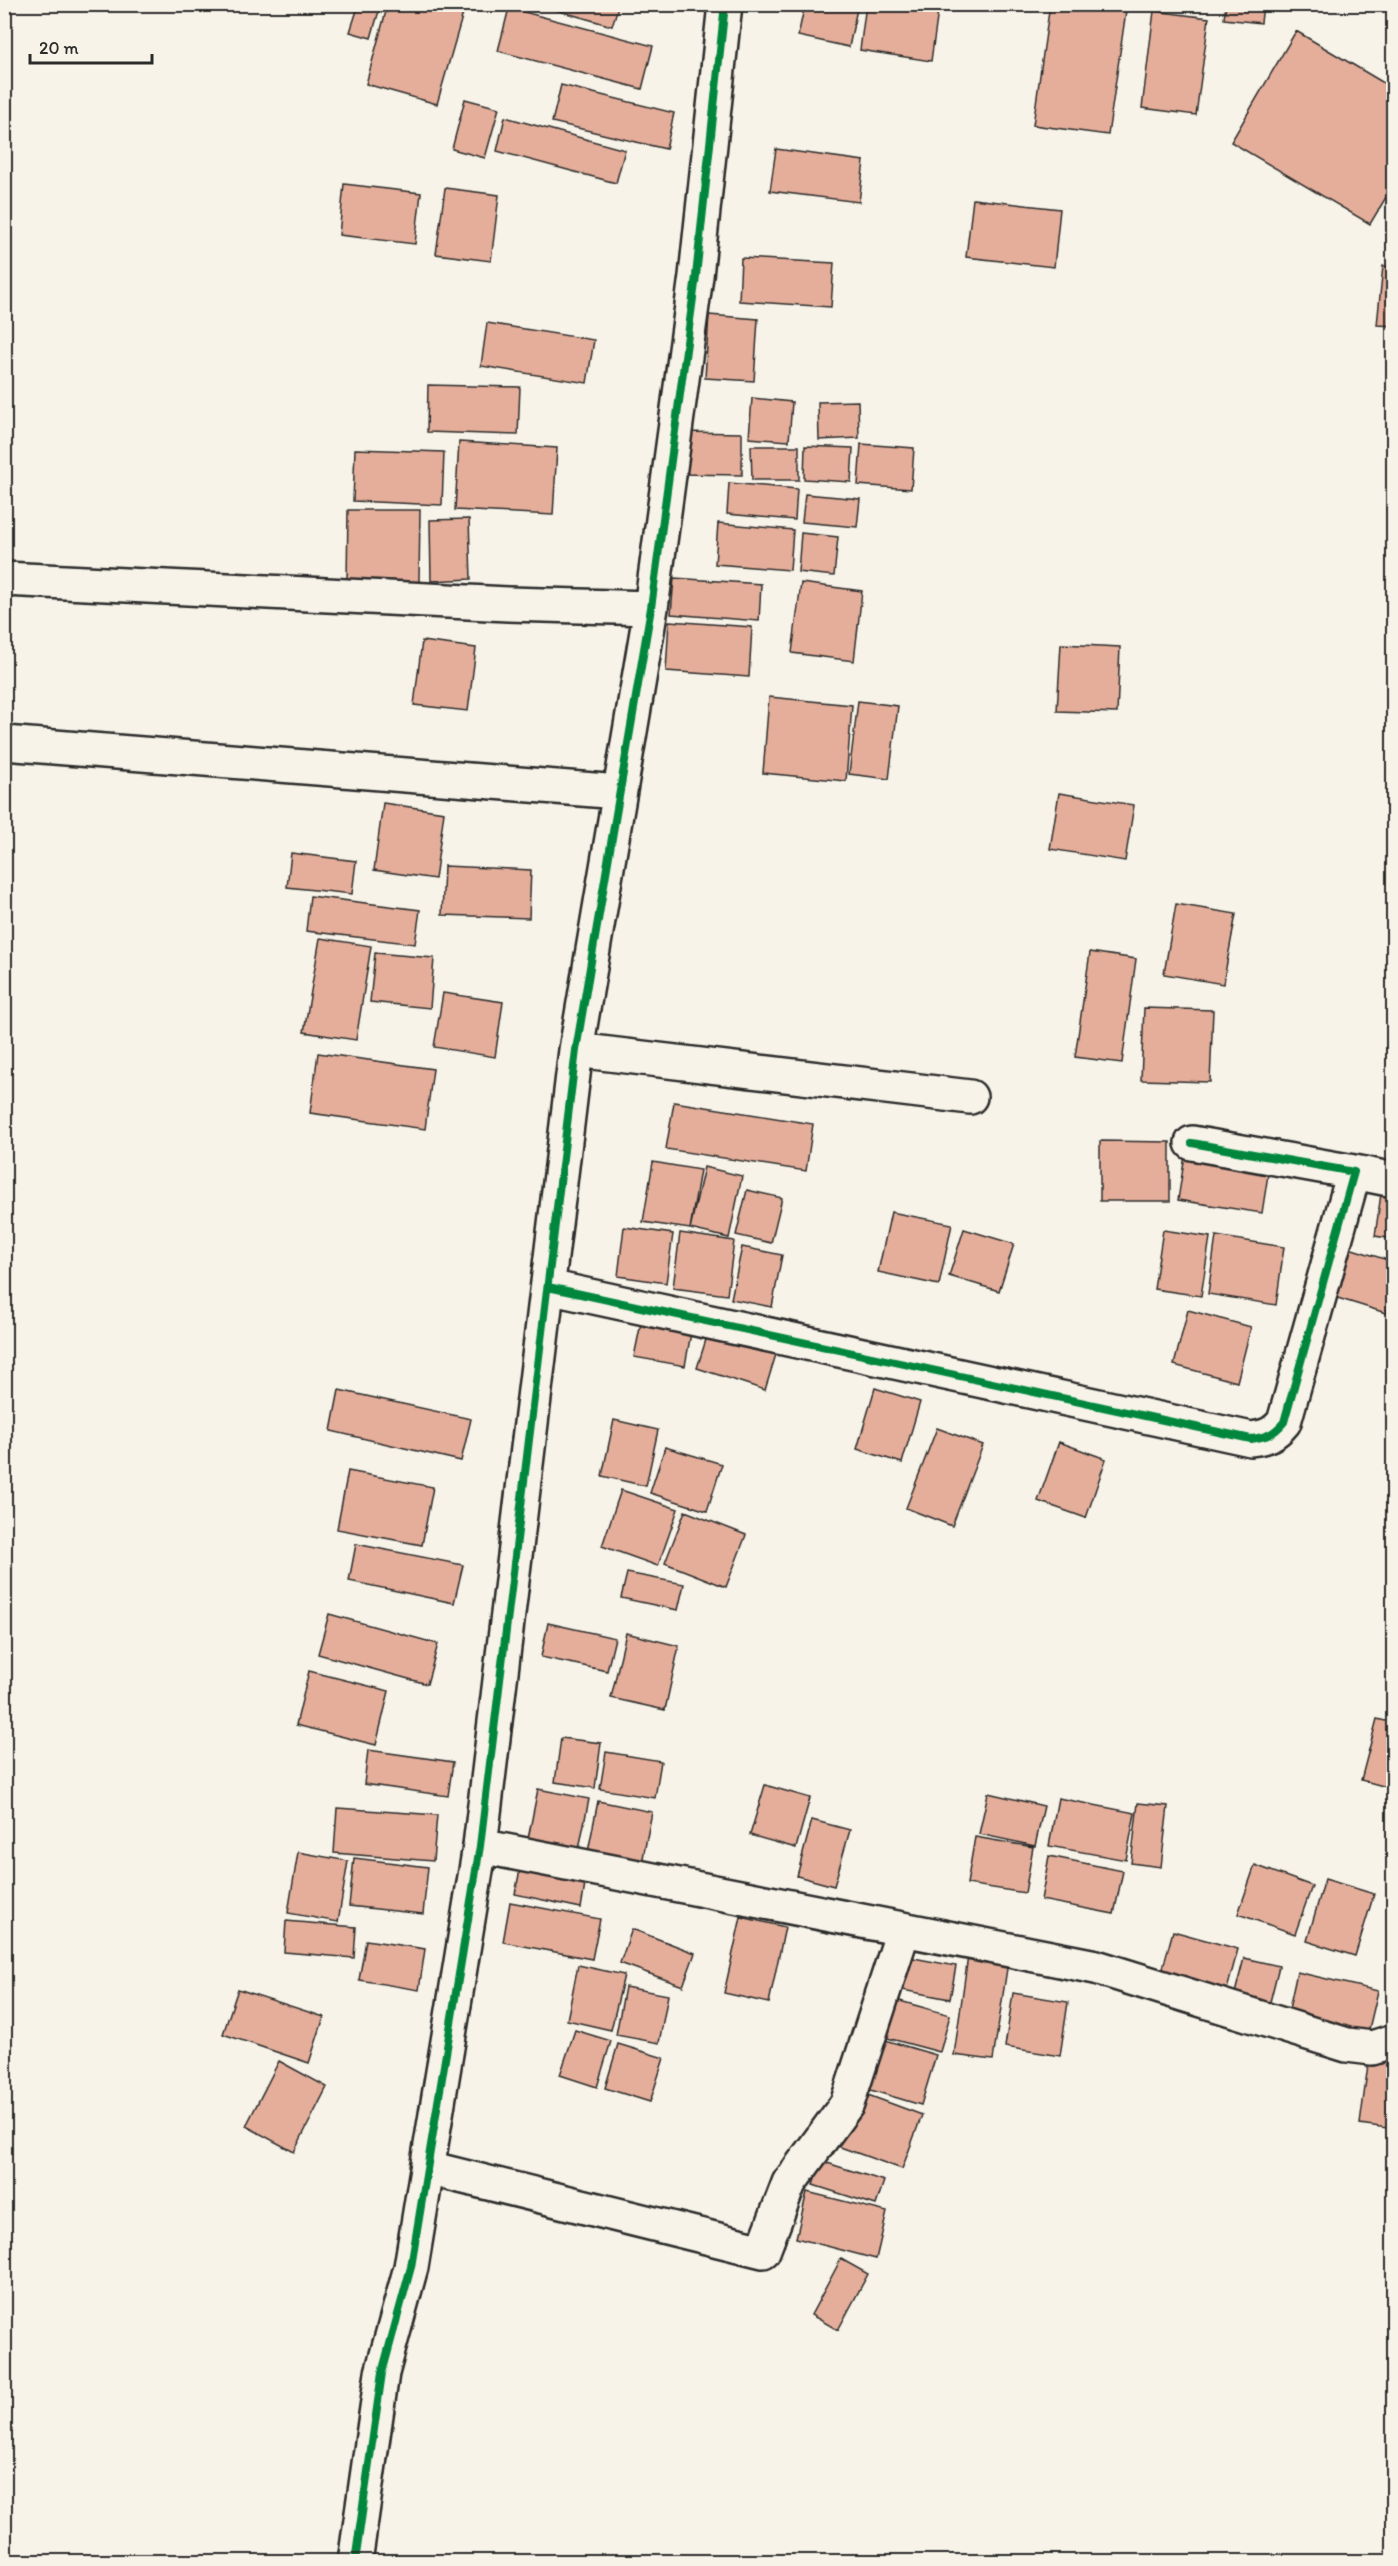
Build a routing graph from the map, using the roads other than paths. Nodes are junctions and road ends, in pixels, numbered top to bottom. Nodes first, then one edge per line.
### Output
1 (725, 4) edge
2 (4, 579) edge
3 (651, 608) junction
4 (4, 743) edge
5 (619, 792) junction
6 (576, 1050) junction
7 (970, 1096) dead end
8 (1192, 1143) dead end
9 (1354, 1172) junction
10 (1394, 1180) edge
11 (548, 1287) junction
12 (480, 1846) junction
13 (903, 1931) junction
14 (1394, 2041) edge
15 (428, 2168) junction
16 (355, 2562) edge

1 - 3 street
2 - 3 street
3 - 5 street
4 - 5 street
5 - 6 street
6 - 7 street
6 - 11 street
8 - 9 street
9 - 10 street
9 - 11 street
11 - 12 street
12 - 13 street
12 - 15 street
13 - 14 street
13 - 15 street
15 - 16 street

